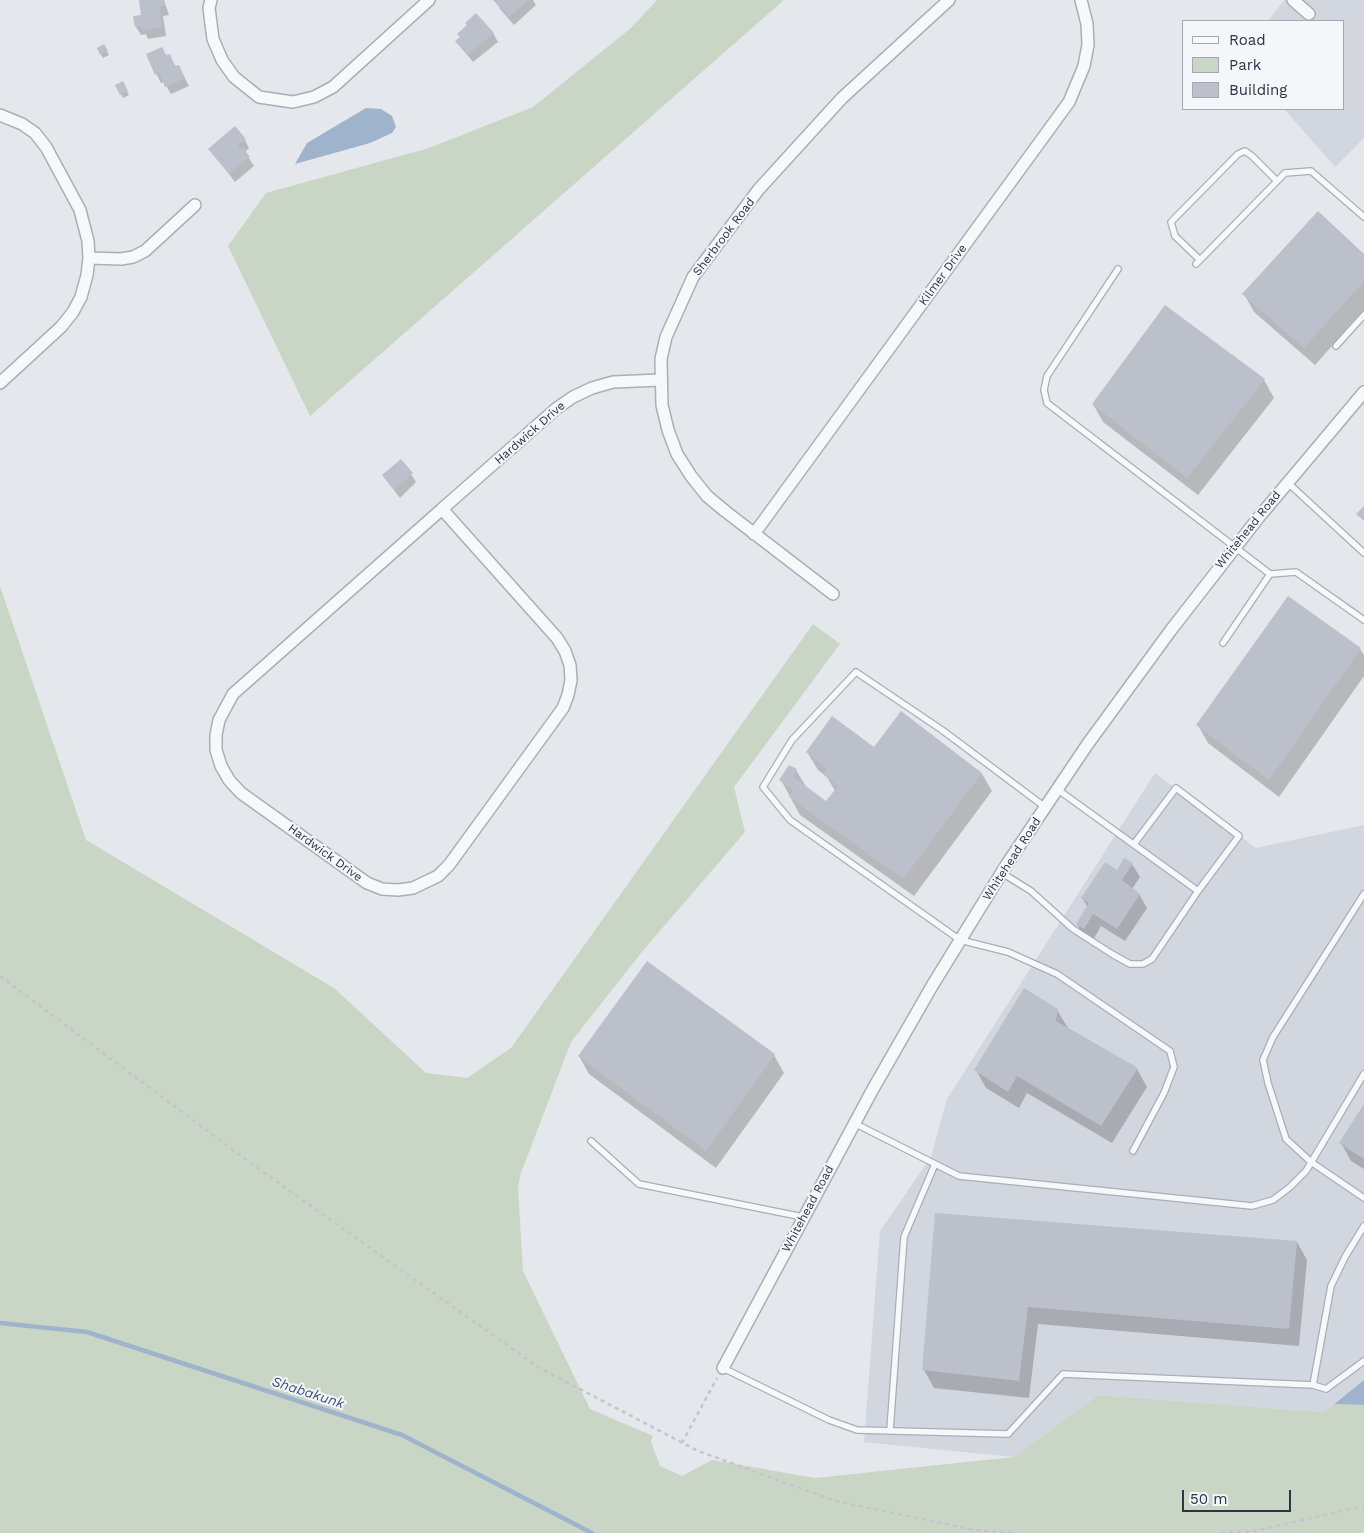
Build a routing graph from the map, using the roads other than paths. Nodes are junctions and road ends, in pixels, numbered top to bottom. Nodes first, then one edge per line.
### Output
1 (211, 0) edge
2 (429, 0) edge
3 (949, 0) edge
4 (1082, 0) edge
5 (1293, 0) edge
6 (1309, 14) dead end
7 (0, 115) edge
8 (1277, 181) junction
9 (195, 205) dead end
10 (1364, 217) edge
11 (89, 258) junction
12 (1118, 269) dead end
13 (1364, 315) edge
14 (1336, 346) dead end
15 (660, 380) junction
16 (0, 383) edge
17 (1364, 392) edge
18 (1287, 482) junction
19 (442, 509) junction
20 (754, 534) junction
21 (1234, 548) junction
22 (1364, 553) edge
23 (1270, 574) junction
24 (833, 594) dead end
25 (1364, 620) edge
26 (1223, 643) dead end
27 (1058, 789) junction
28 (1045, 807) junction
29 (1134, 844) junction
30 (1002, 873) junction
31 (1198, 892) junction
32 (1364, 894) edge
33 (960, 940) junction
34 (1364, 1074) edge
35 (854, 1123) junction
36 (591, 1141) dead end
37 (1133, 1151) dead end
38 (1311, 1162) junction
39 (935, 1164) junction
40 (1364, 1198) edge
41 (803, 1217) junction
42 (1364, 1226) edge
43 (1364, 1361) edge
44 (722, 1368) joint
45 (1313, 1385) junction
46 (890, 1430) junction

1 - 2 street
3 - 15 street, Sherbrook Road
4 - 20 street, Kilmer Drive
5 - 6 street
7 - 11 street
8 - 8 lane
8 - 10 lane
9 - 11 street
11 - 16 street
12 - 21 lane
13 - 14 lane
15 - 19 street, Hardwick Drive
15 - 20 street, Sherbrook Road
17 - 18 street, Whitehead Road
18 - 21 street, Whitehead Road
18 - 22 lane
19 - 19 street, Hardwick Drive
20 - 24 street, Sherbrook Road
21 - 23 lane
21 - 27 street, Whitehead Road
23 - 25 lane
23 - 26 lane
27 - 28 street, Whitehead Road
27 - 29 lane
28 - 30 street, Whitehead Road
28 - 33 lane
29 - 31 lane
29 - 31 lane
30 - 31 lane
30 - 33 street, Whitehead Road
32 - 38 lane
33 - 35 street, Whitehead Road
33 - 37 lane
34 - 38 lane
35 - 39 lane
35 - 41 street, Whitehead Road
36 - 41 lane
38 - 39 lane
38 - 40 lane
39 - 46 lane
41 - 44 street, Whitehead Road
42 - 45 lane
43 - 45 lane
44 - 46 lane
45 - 46 lane

